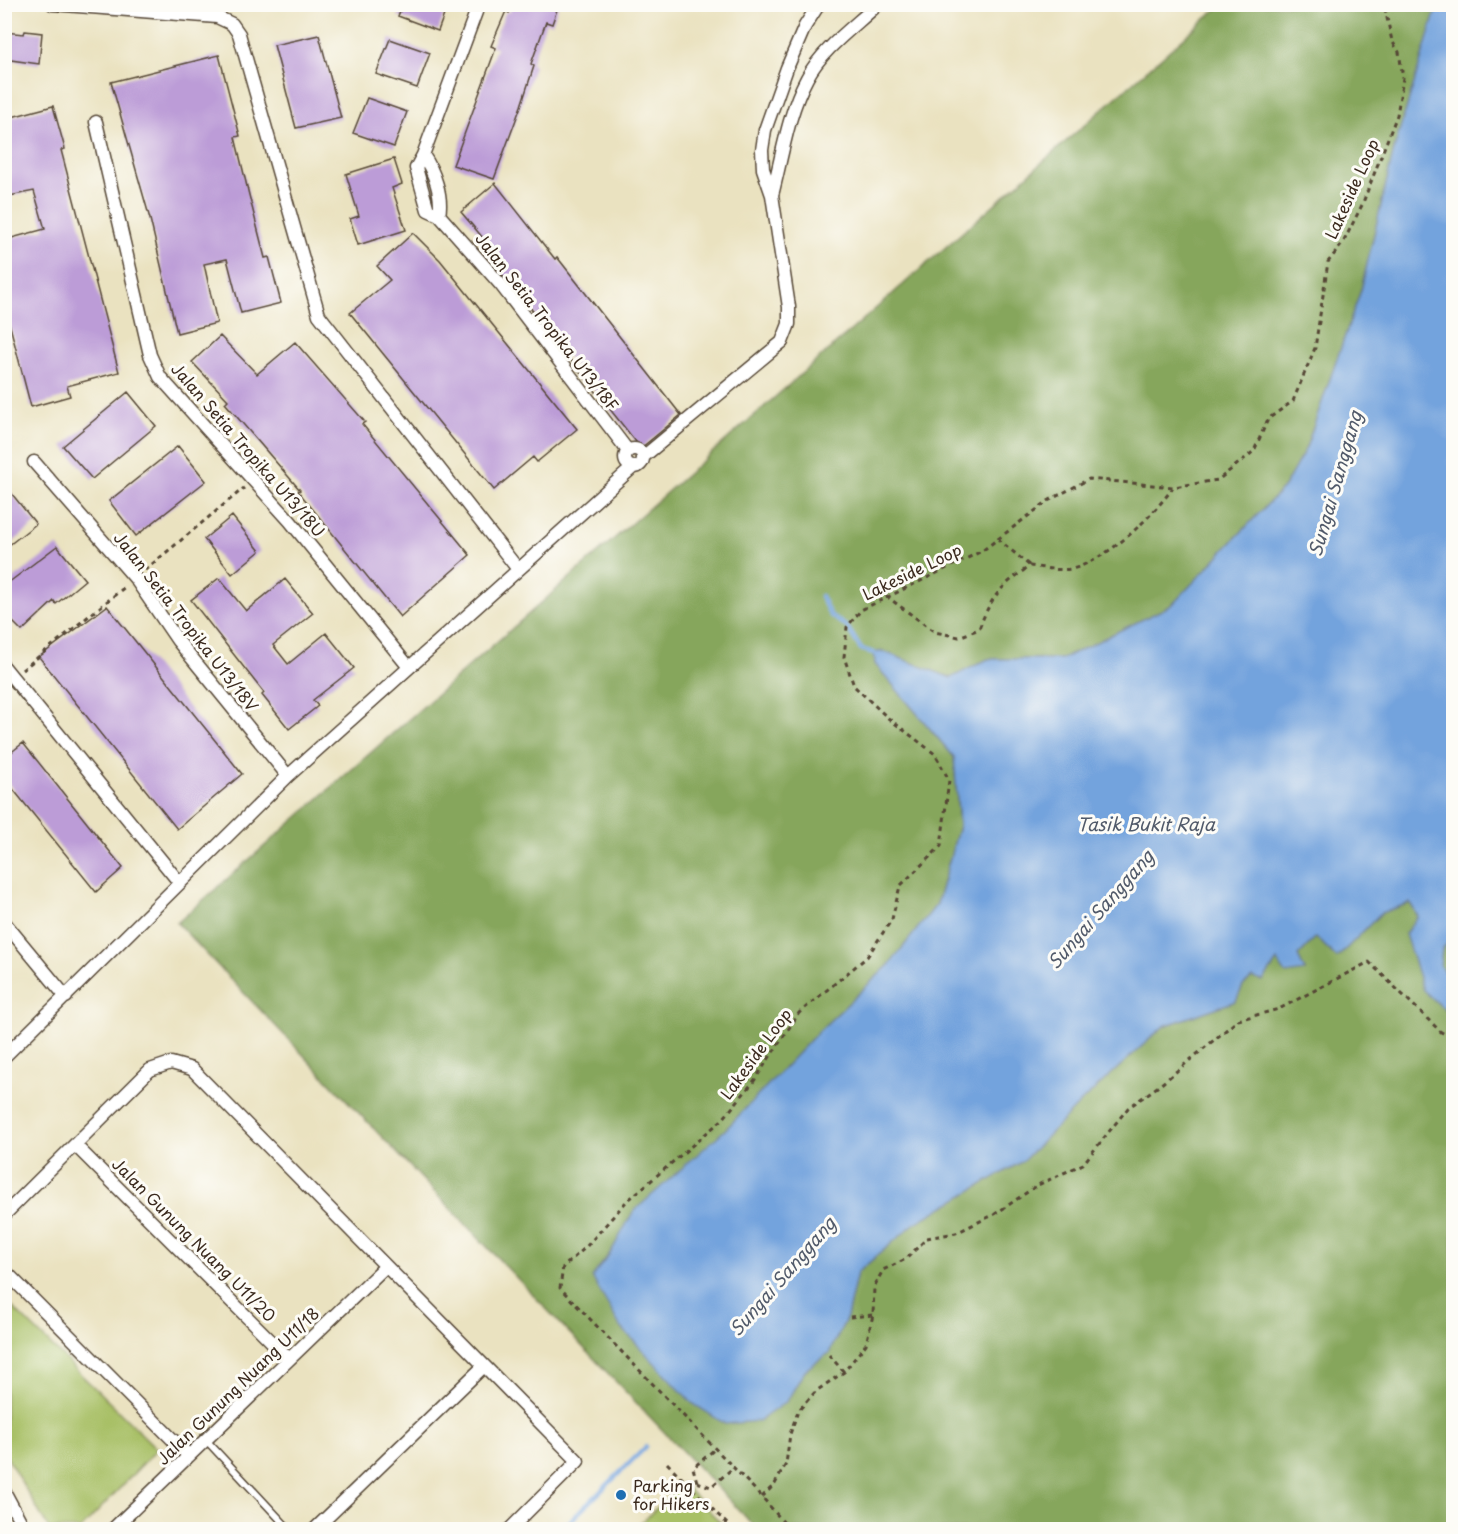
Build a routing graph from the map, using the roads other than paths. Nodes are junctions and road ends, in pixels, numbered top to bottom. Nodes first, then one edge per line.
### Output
1 (52, 4) edge
2 (479, 4) edge
3 (819, 4) edge
4 (878, 4) edge
5 (190, 10) edge
6 (96, 122) dead end
7 (772, 195) junction
8 (628, 451) junction
9 (643, 457) junction
10 (34, 462) dead end
11 (632, 468) junction
12 (517, 568) junction
13 (408, 666) junction
14 (4, 667) edge
15 (288, 776) junction
16 (179, 882) junction
17 (4, 922) edge
18 (66, 997) junction
19 (4, 1057) edge
20 (75, 1145) junction
21 (4, 1215) edge
22 (386, 1266) junction
23 (4, 1269) edge
24 (289, 1359) junction
25 (484, 1366) junction
26 (205, 1440) junction
27 (189, 1456) junction
28 (4, 1491) edge
29 (25, 1530) edge
30 (112, 1530) edge
31 (290, 1530) edge
32 (314, 1530) edge
33 (508, 1530) edge

1 - 5 street
2 - 8 street, Jalan Setia Tropika U13/18F
3 - 7 street
4 - 7 street
5 - 12 street
6 - 13 street, Jalan Setia Tropika U13/18U
7 - 9 street
8 - 9 street
8 - 11 street
9 - 11 street
10 - 15 street, Jalan Setia Tropika U13/18V
11 - 12 street
12 - 13 street
13 - 15 street
14 - 16 street
15 - 16 street
16 - 18 street
17 - 18 street
18 - 19 street
20 - 21 street
20 - 22 street
20 - 24 street, Jalan Gunung Nuang U11/20
22 - 24 street, Jalan Gunung Nuang U11/18
22 - 25 street
23 - 27 street
24 - 26 street, Jalan Gunung Nuang U11/18
25 - 32 street
25 - 33 street
26 - 27 street, Jalan Gunung Nuang U11/18
26 - 31 lane
27 - 30 street, Jalan Gunung Nuang U11/18
28 - 29 street

